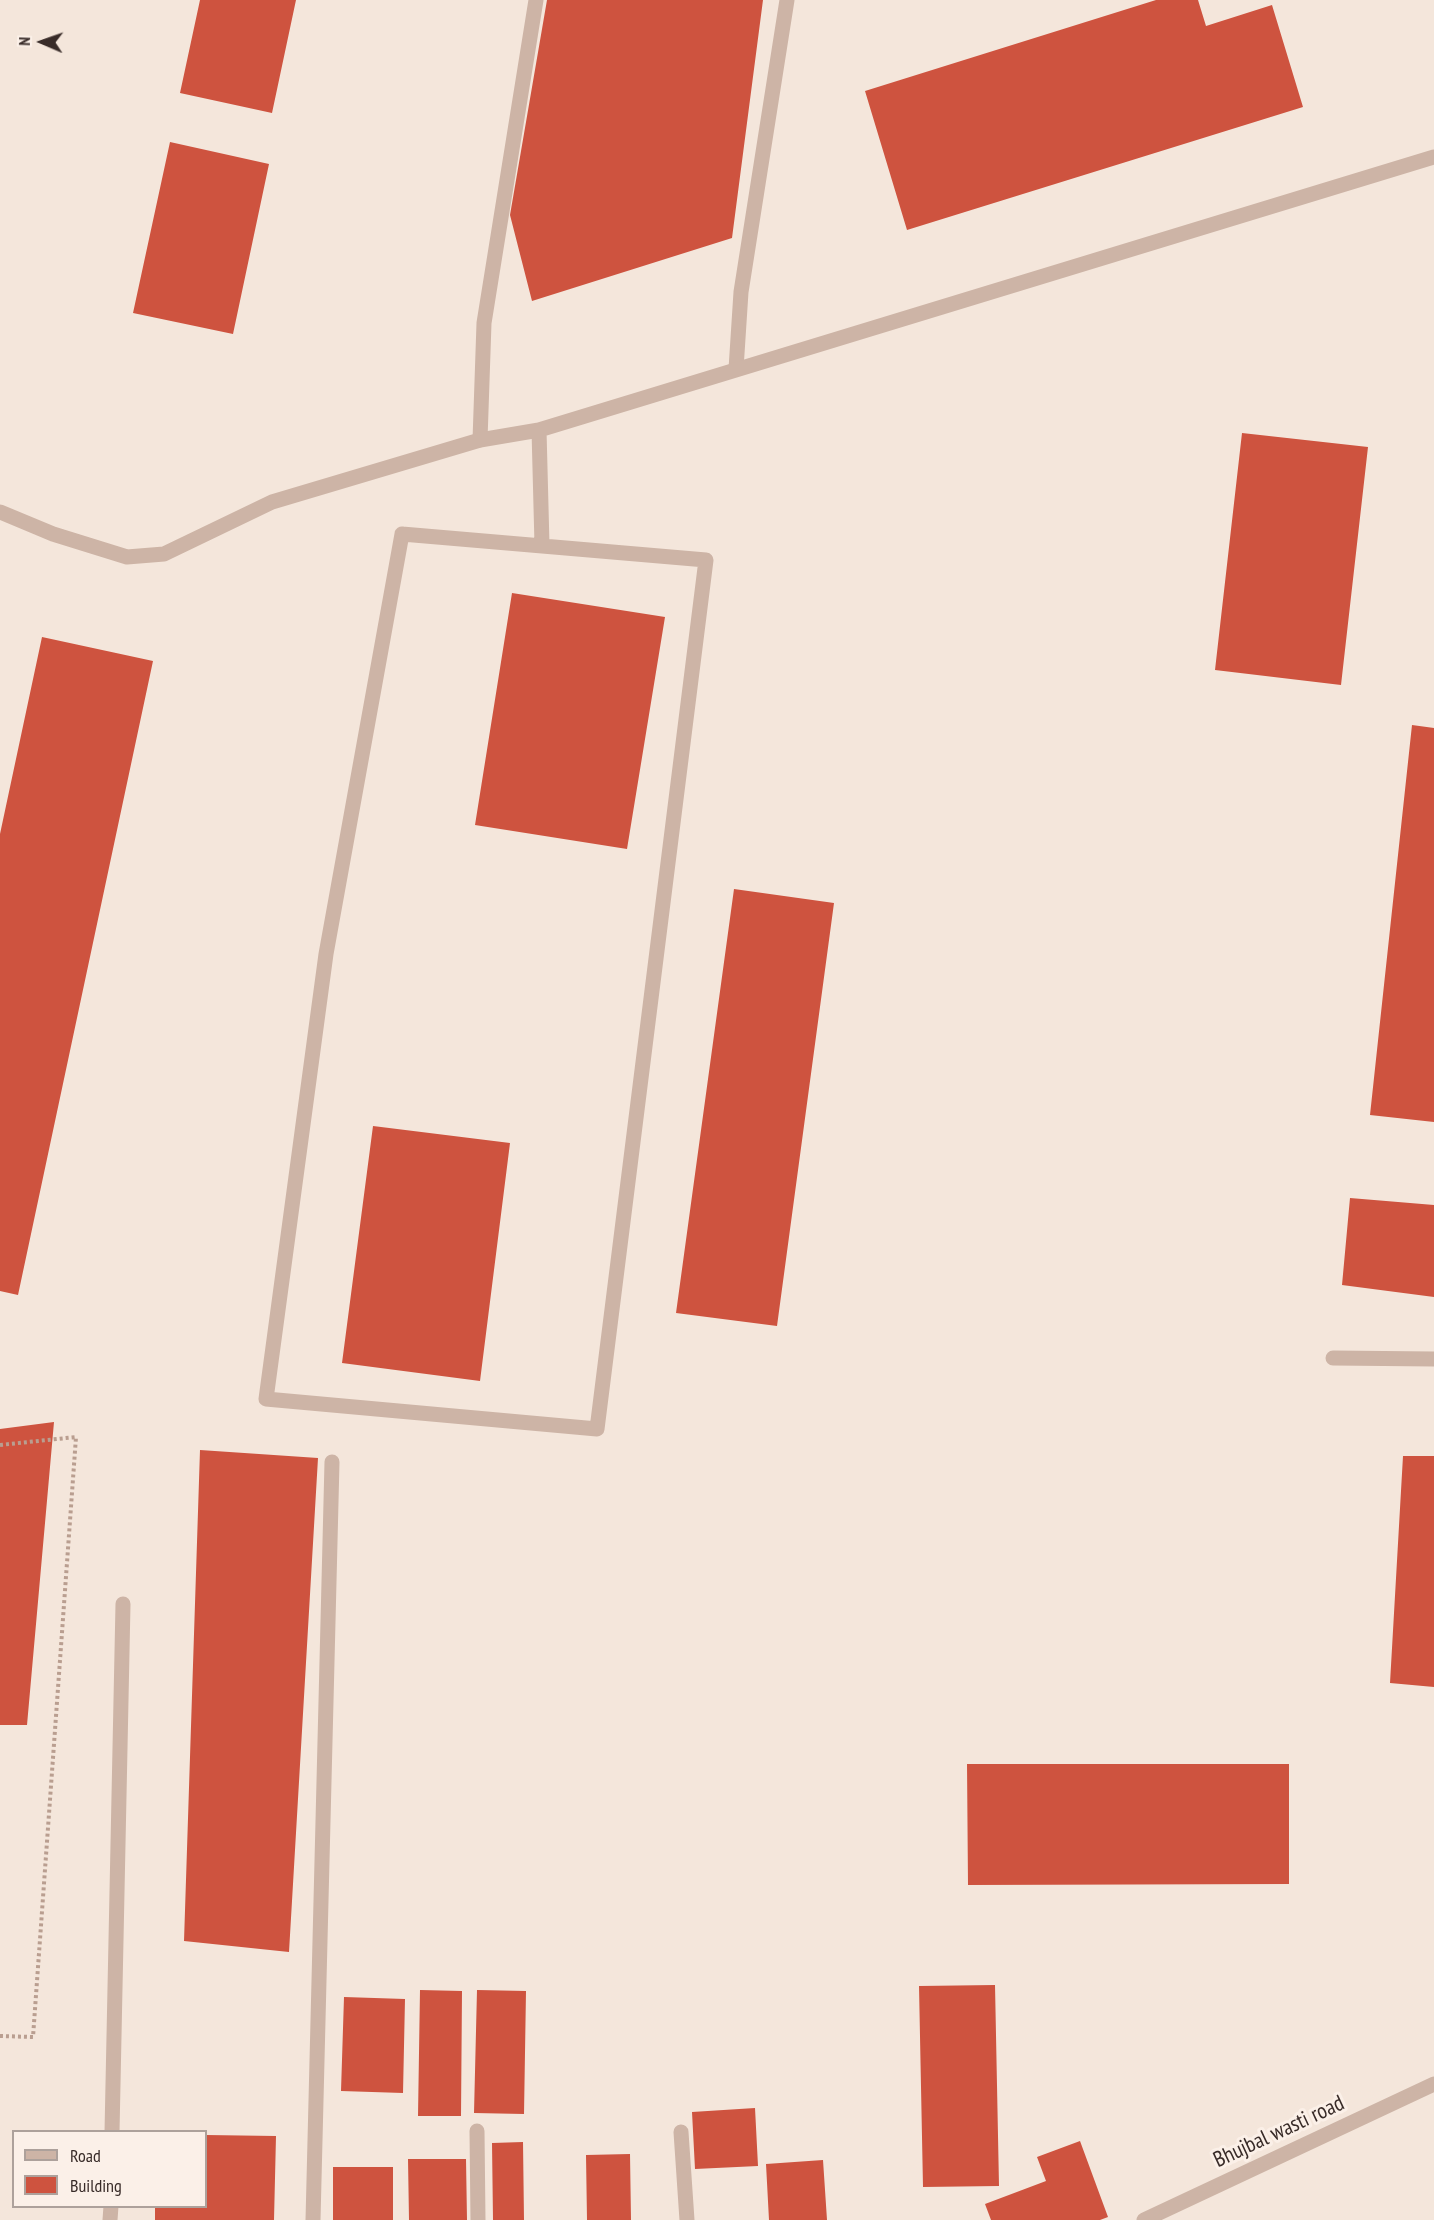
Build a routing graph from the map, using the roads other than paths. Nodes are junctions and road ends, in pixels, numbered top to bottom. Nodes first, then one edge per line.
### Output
1 (537, 0) edge
2 (787, 0) edge
3 (1434, 157) edge
4 (736, 369) junction
5 (539, 430) junction
6 (480, 440) junction
7 (0, 512) edge
8 (542, 546) junction
9 (1333, 1358) dead end
10 (1434, 1359) edge
11 (332, 1462) dead end
12 (123, 1604) dead end
13 (1434, 2084) edge
14 (112, 2130) edge
15 (477, 2131) dead end
16 (681, 2132) dead end
17 (313, 2220) edge
18 (478, 2220) edge
19 (687, 2220) edge
20 (1144, 2220) edge

1 - 6 street
2 - 4 street
3 - 4 street
4 - 5 street
5 - 6 street
5 - 8 street
6 - 7 street
8 - 8 street
9 - 10 street
11 - 17 street
12 - 14 street
13 - 20 street, Bhujbal wasti road
15 - 18 street
16 - 19 street

